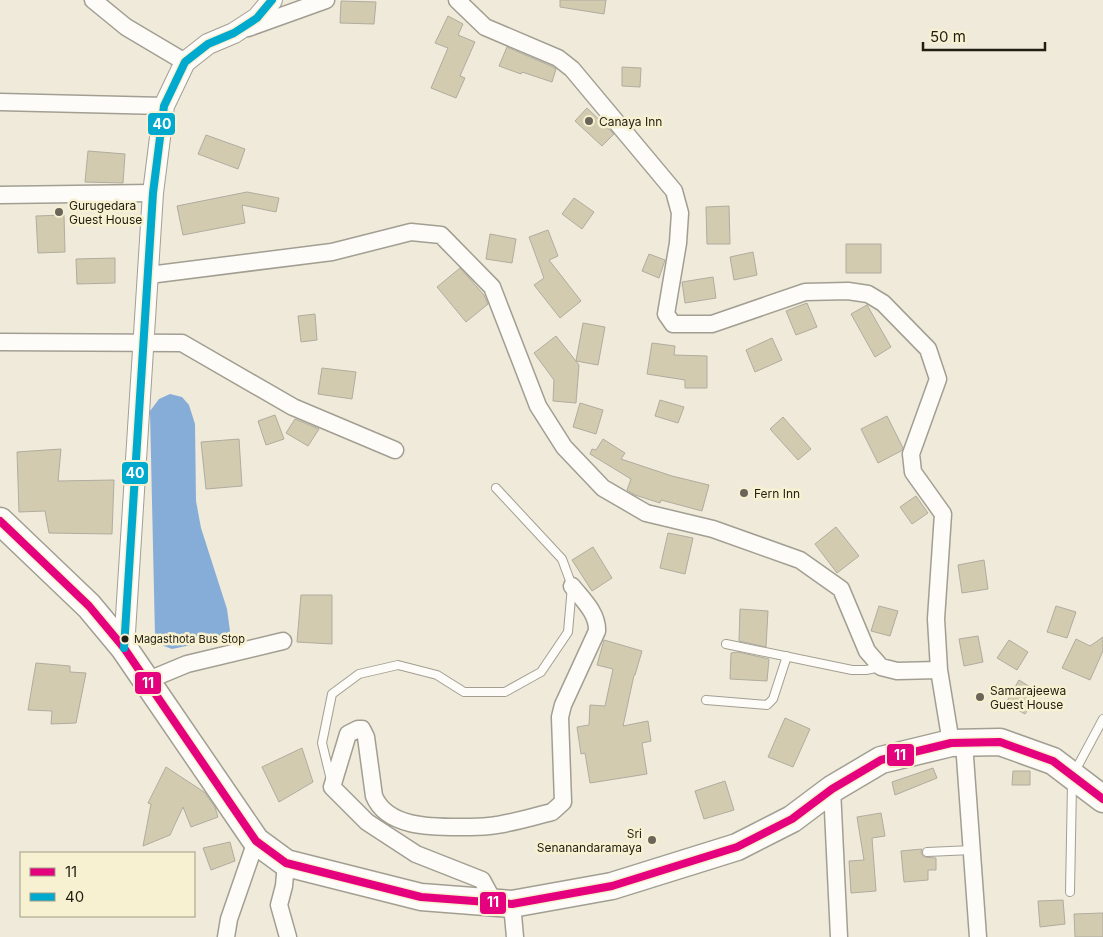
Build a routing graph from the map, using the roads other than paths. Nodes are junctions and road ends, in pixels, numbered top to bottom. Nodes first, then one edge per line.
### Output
1 (93, 0) edge
2 (272, 0) edge
3 (326, 0) edge
4 (457, 0) edge
5 (234, 33) junction
6 (185, 62) junction
7 (0, 102) edge
8 (164, 106) junction
9 (153, 193) junction
10 (0, 194) edge
11 (149, 275) junction
12 (0, 342) edge
13 (143, 342) junction
14 (395, 450) dead end
15 (496, 488) dead end
16 (0, 521) edge
17 (572, 586) junction
18 (283, 641) dead end
19 (726, 644) dead end
20 (124, 648) junction
21 (787, 656) junction
22 (881, 667) junction
23 (939, 670) junction
24 (146, 681) junction
25 (706, 700) dead end
26 (1103, 719) edge
27 (958, 743) junction
28 (1072, 776) junction
29 (332, 787) junction
30 (832, 789) junction
31 (1103, 799) edge
32 (256, 841) junction
33 (972, 850) junction
34 (927, 852) dead end
35 (286, 863) junction
36 (1070, 892) dead end
37 (504, 904) junction
38 (226, 937) edge
39 (288, 937) edge
40 (515, 937) edge
41 (839, 937) edge
42 (978, 937) edge

1 - 6 street
2 - 5 street
3 - 5 street
4 - 23 street
5 - 6 street
6 - 8 street
7 - 8 street
8 - 9 street
9 - 10 street
9 - 11 street
11 - 13 street
11 - 22 street
12 - 13 street
13 - 14 street
13 - 20 street
15 - 17 lane
16 - 20 highway
17 - 29 lane
17 - 29 street
18 - 24 street
19 - 21 lane
20 - 24 highway
21 - 22 lane
21 - 25 lane
22 - 23 street
23 - 27 street
24 - 32 highway
26 - 28 lane
27 - 28 highway
27 - 30 highway
27 - 33 street
28 - 31 highway
28 - 36 lane
29 - 37 street
30 - 37 highway
30 - 41 street
32 - 35 highway
32 - 38 street
33 - 34 lane
33 - 42 street
35 - 37 highway
35 - 39 street
37 - 40 street

